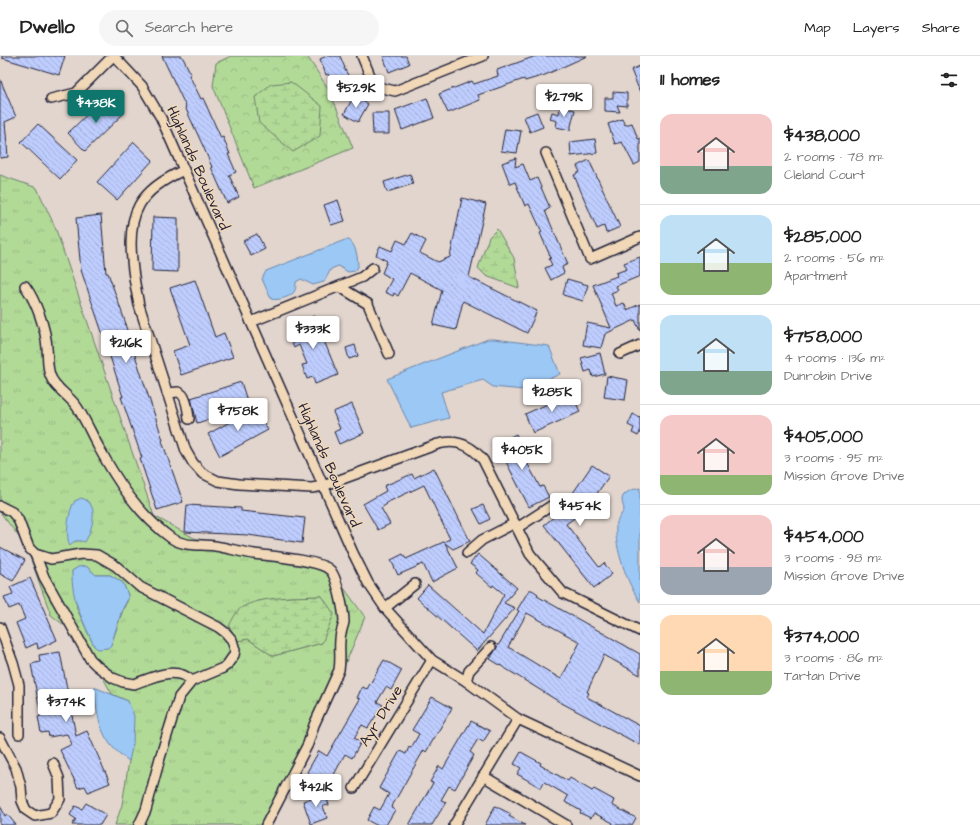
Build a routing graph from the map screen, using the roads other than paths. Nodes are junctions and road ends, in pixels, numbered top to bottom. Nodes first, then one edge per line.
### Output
1 (114, 56) edge
2 (362, 56) edge
3 (483, 56) edge
4 (463, 60) edge
5 (51, 99) dead end
6 (546, 153) dead end
7 (184, 170) junction
8 (640, 237) edge
9 (373, 268) dead end
10 (25, 286) dead end
11 (340, 287) junction
12 (251, 322) junction
13 (640, 345) edge
14 (389, 354) dead end
15 (620, 354) dead end
16 (167, 393) junction
17 (189, 419) dead end
18 (324, 486) junction
19 (554, 504) dead end
20 (0, 506) edge
21 (516, 525) junction
22 (467, 553) dead end
23 (34, 554) junction
24 (415, 584) dead end
25 (385, 608) junction
26 (0, 627) edge
27 (640, 631) edge
28 (491, 647) dead end
29 (432, 660) junction
30 (192, 681) junction
31 (466, 681) junction
32 (518, 719) junction
33 (19, 734) dead end
34 (0, 738) edge
35 (53, 763) dead end
36 (483, 776) junction
37 (640, 776) edge
38 (354, 788) dead end
39 (139, 825) edge
40 (266, 825) edge
41 (454, 825) edge
42 (566, 825) edge

1 - 5 street
1 - 7 street, Highlands Boulevard
2 - 4 street
3 - 4 street
6 - 8 street
7 - 12 street, Highlands Boulevard
7 - 16 street
9 - 11 street
10 - 40 street
11 - 12 street
11 - 14 street
12 - 18 street, Highlands Boulevard
13 - 15 street
16 - 17 street
16 - 18 street
18 - 21 street
18 - 25 street, Highlands Boulevard
19 - 21 street
20 - 23 street
21 - 22 street
21 - 27 street
23 - 30 street
23 - 30 street
24 - 25 street
25 - 29 street, Highlands Boulevard
26 - 33 street
28 - 31 street
29 - 31 street, Highlands Boulevard
29 - 38 street, Ayr Drive
30 - 39 street
31 - 32 street, Highlands Boulevard
32 - 36 street
32 - 37 street, Highlands Boulevard
34 - 35 street
36 - 41 street
36 - 42 street

